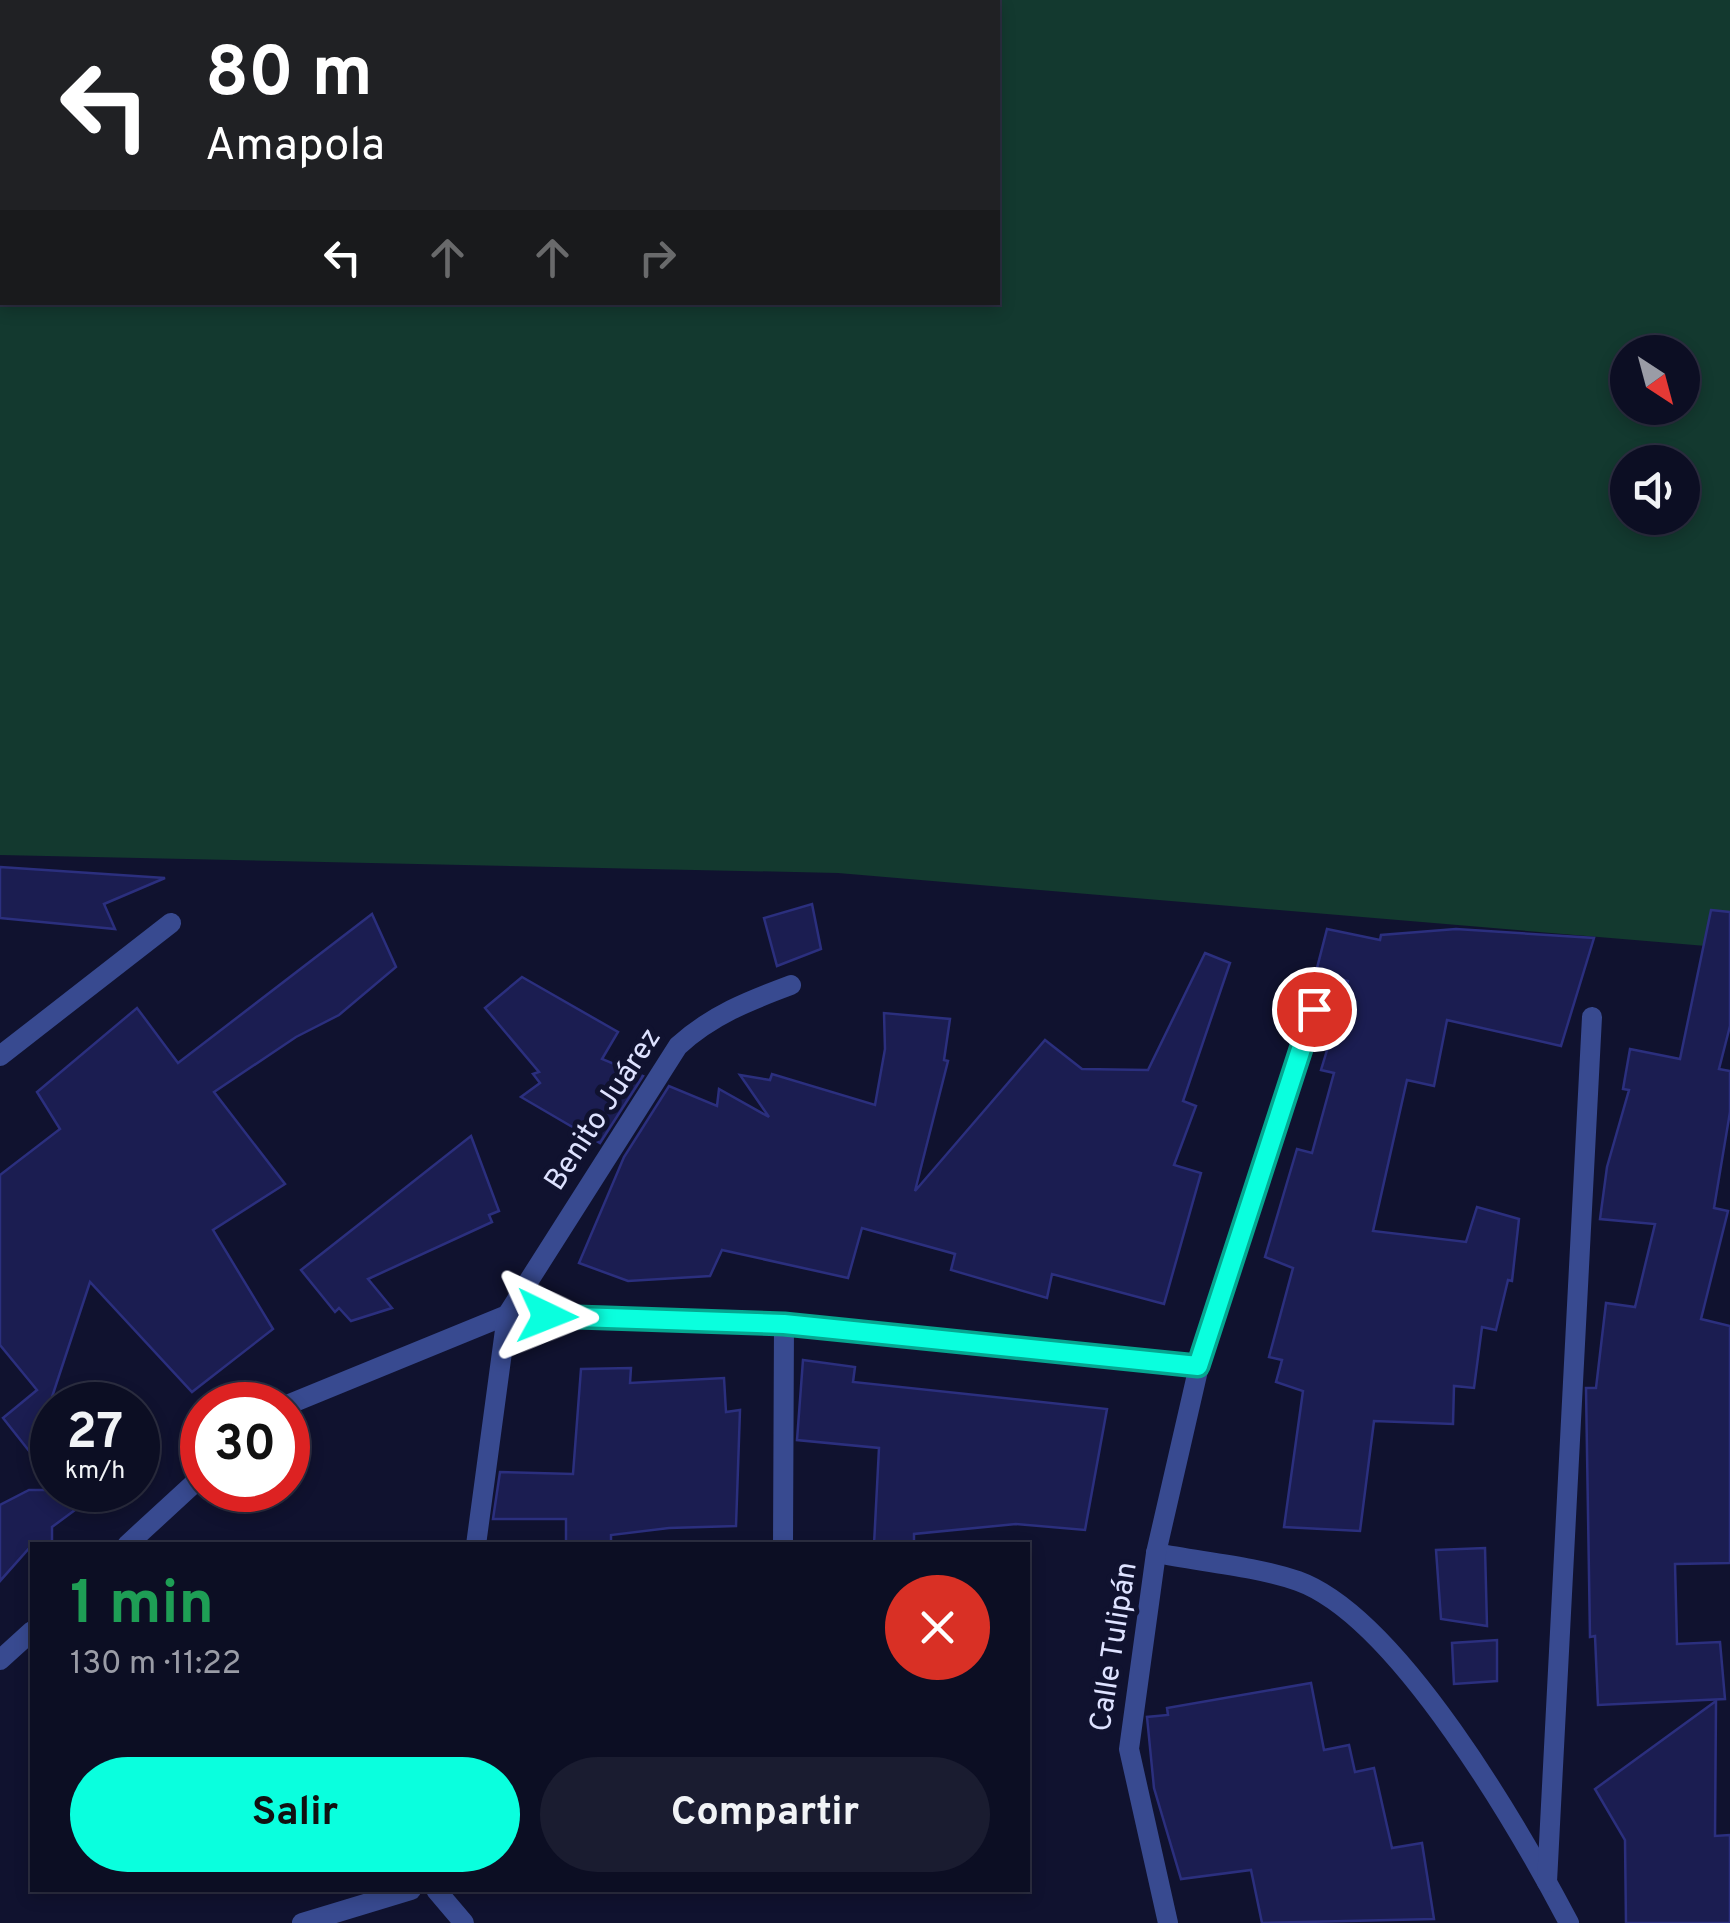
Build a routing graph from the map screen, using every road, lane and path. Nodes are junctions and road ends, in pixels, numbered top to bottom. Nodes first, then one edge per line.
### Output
1 (172, 923) dead end
2 (791, 984) dead end
3 (1314, 1009) dead end
4 (1592, 1017) dead end
5 (0, 1056) edge
6 (508, 1315) junction
7 (784, 1324) junction
8 (1198, 1366) junction
9 (310, 1396) edge
10 (180, 1496) edge
11 (130, 1542) edge
12 (476, 1542) edge
13 (783, 1542) edge
14 (1156, 1553) junction
15 (30, 1632) edge
16 (0, 1660) edge
17 (1548, 1882) junction
18 (404, 1892) edge
19 (438, 1892) edge
20 (302, 1923) edge
21 (464, 1923) edge
22 (1168, 1923) edge
23 (1570, 1923) edge

1 - 5 street
2 - 6 street, Benito Juárez
3 - 8 street
4 - 17 street
6 - 7 street
6 - 9 street
6 - 12 street
7 - 8 street
7 - 13 street
8 - 14 street
10 - 11 street
14 - 17 street, Calle Tulipán
14 - 22 street, Calle Tulipán
15 - 16 street
17 - 23 street, Calle Tulipán
18 - 20 street
19 - 21 street

